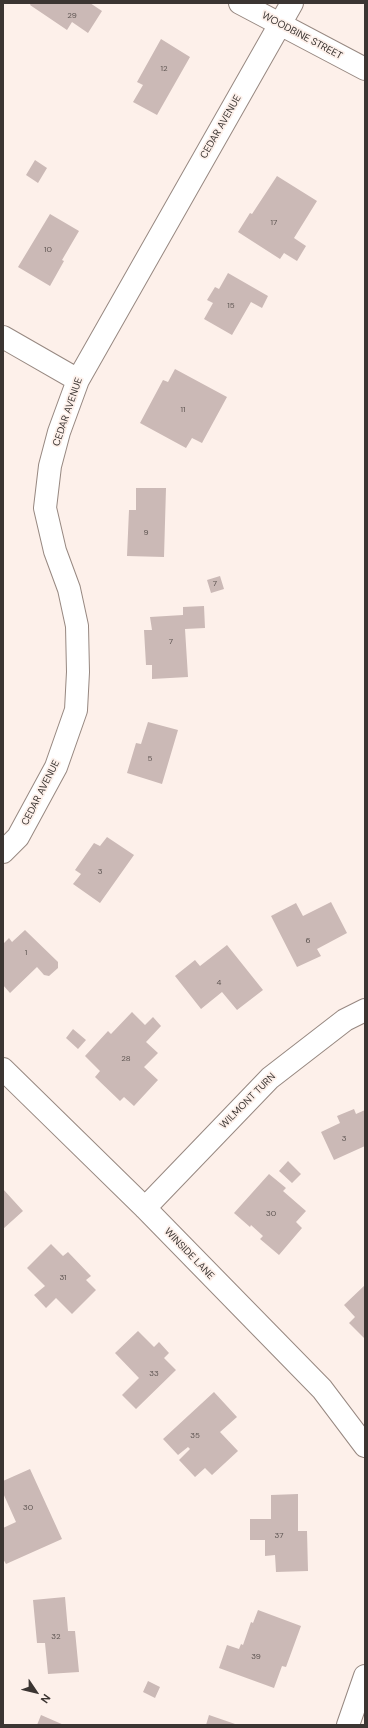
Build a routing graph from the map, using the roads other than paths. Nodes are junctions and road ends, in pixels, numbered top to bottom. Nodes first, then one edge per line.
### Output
1 (240, 3) edge
2 (292, 3) edge
3 (280, 24) junction
4 (365, 69) edge
5 (3, 337) edge
6 (78, 380) junction
7 (3, 852) edge
8 (365, 1010) edge
9 (3, 1069) edge
10 (145, 1208) junction
11 (365, 1446) edge
12 (365, 1676) edge
13 (348, 1725) edge

1 - 3 street, WOODBINE STREET
2 - 3 street, CEDAR AVENUE
3 - 4 street, WOODBINE STREET
3 - 6 street, CEDAR AVENUE
5 - 6 street
6 - 7 street, CEDAR AVENUE
8 - 10 street, WILMONT TURN
9 - 10 street, WINSIDE LANE
10 - 11 street, WINSIDE LANE
12 - 13 street

